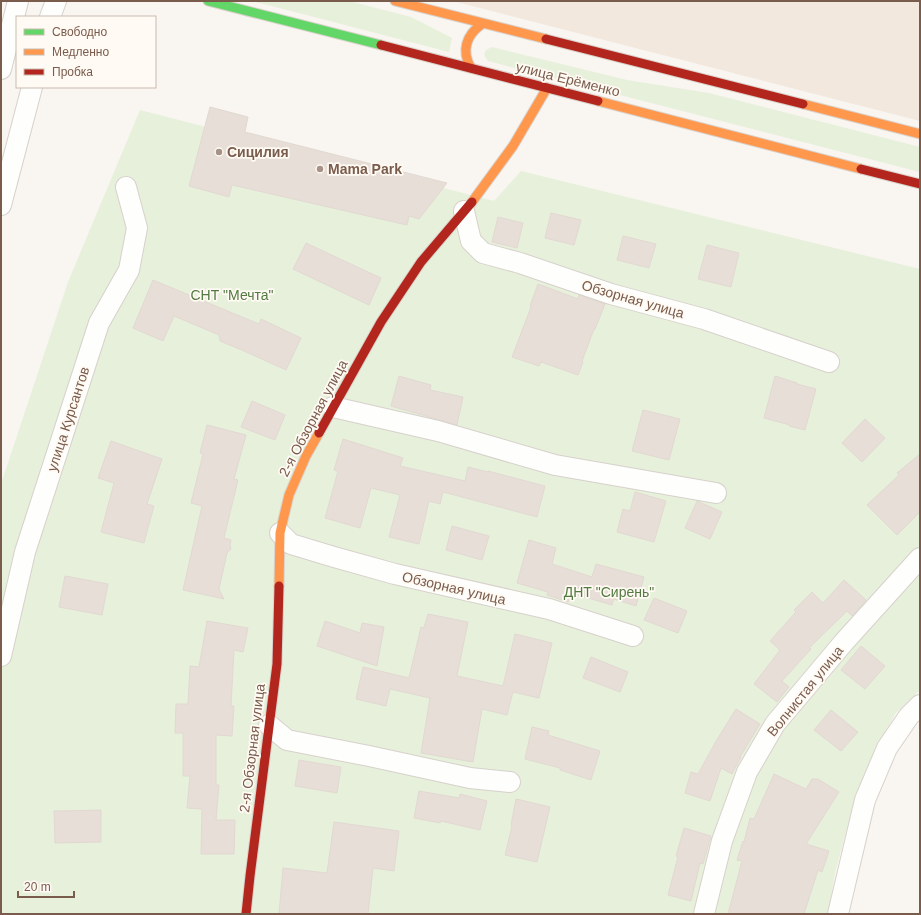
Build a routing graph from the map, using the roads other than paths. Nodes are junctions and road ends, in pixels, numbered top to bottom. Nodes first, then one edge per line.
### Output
1 (18, 1) edge
2 (56, 1) edge
3 (208, 1) edge
4 (394, 1) edge
5 (50, 16) edge
6 (482, 24) junction
7 (471, 68) junction
8 (1, 70) edge
9 (32, 88) edge
10 (547, 88) junction
11 (920, 134) edge
12 (920, 184) edge
13 (126, 187) dead end
14 (1, 205) edge
15 (464, 211) junction
16 (829, 362) dead end
17 (333, 407) junction
18 (716, 493) dead end
19 (280, 533) junction
20 (920, 558) edge
21 (633, 636) dead end
22 (1, 656) edge
23 (920, 706) edge
24 (269, 725) junction
25 (510, 782) dead end
26 (249, 913) edge
27 (704, 914) edge
28 (838, 914) edge

1 - 8 street
2 - 5 street
3 - 7 street, улица Ерёменко
4 - 6 street
6 - 7 street
6 - 11 street
7 - 10 street, улица Ерёменко
9 - 14 street
10 - 12 street, улица Ерёменко
10 - 15 street, 2-я Обзорная улица
13 - 22 street, улица Курсантов
15 - 16 street, Обзорная улица
15 - 17 street, 2-я Обзорная улица
17 - 18 street
17 - 19 street, 2-я Обзорная улица
19 - 21 street, Обзорная улица
19 - 24 street, 2-я Обзорная улица
20 - 27 street, Волнистая улица
23 - 28 street
24 - 25 street
24 - 26 street, 2-я Обзорная улица

